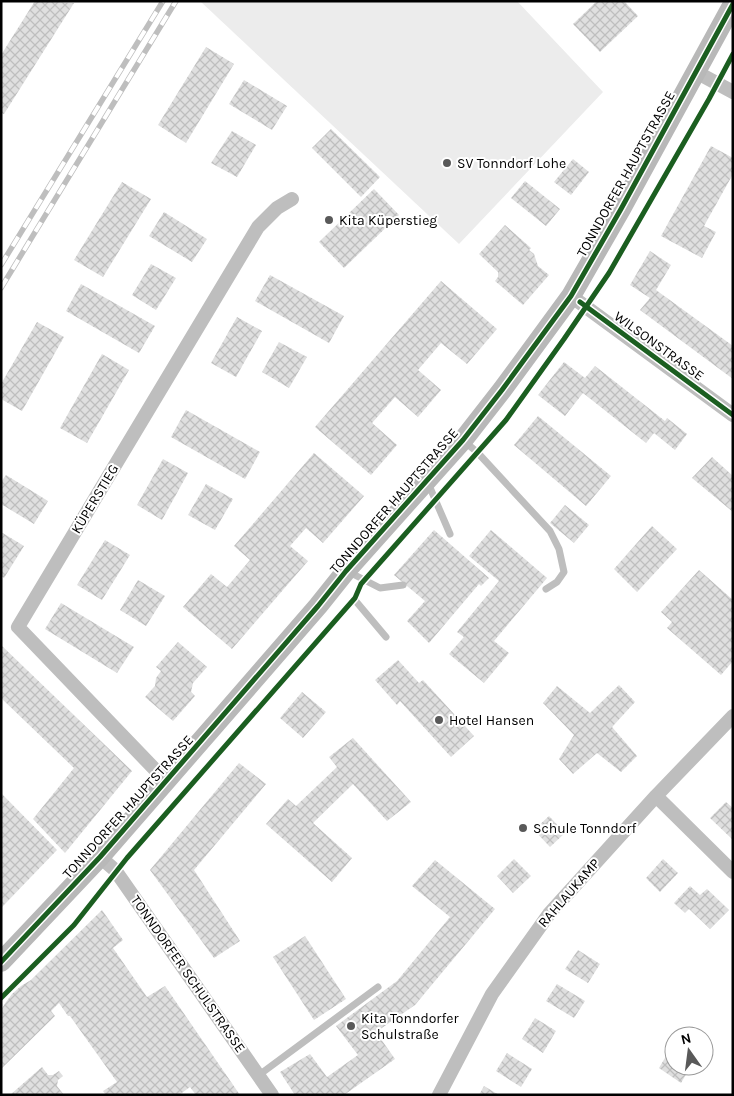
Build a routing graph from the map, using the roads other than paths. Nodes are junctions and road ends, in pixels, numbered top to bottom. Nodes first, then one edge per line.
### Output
1 (733, 4) edge
2 (696, 72) junction
3 (733, 92) edge
4 (292, 199) dead end
5 (571, 296) junction
6 (733, 414) edge
7 (463, 440) junction
8 (428, 481) junction
9 (450, 534) dead end
10 (346, 571) junction
11 (403, 585) dead end
12 (546, 589) dead end
13 (354, 599) dead end
14 (386, 637) dead end
15 (733, 716) edge
16 (166, 781) junction
17 (656, 796) junction
18 (100, 857) junction
19 (733, 872) edge
20 (1, 962) edge
21 (378, 987) dead end
22 (259, 1075) junction
23 (272, 1095) edge
24 (439, 1095) edge

1 - 2 main road, TONNDORFER HAUPTSTRASSE
2 - 3 street
2 - 5 main road, TONNDORFER HAUPTSTRASSE
4 - 16 street, KÜPERSTIEG
5 - 6 street, WILSONSTRASSE
5 - 7 main road, TONNDORFER HAUPTSTRASSE
7 - 8 main road, TONNDORFER HAUPTSTRASSE
7 - 12 lane
8 - 9 lane
8 - 10 main road, TONNDORFER HAUPTSTRASSE
10 - 11 lane
10 - 16 main road, TONNDORFER HAUPTSTRASSE
13 - 14 lane
15 - 17 street, RAHLAUKAMP
16 - 18 main road, TONNDORFER HAUPTSTRASSE
17 - 19 street
17 - 24 street, RAHLAUKAMP
18 - 20 main road, TONNDORFER HAUPTSTRASSE
18 - 22 street, TONNDORFER SCHULSTRASSE
21 - 22 lane
22 - 23 street, TONNDORFER SCHULSTRASSE

